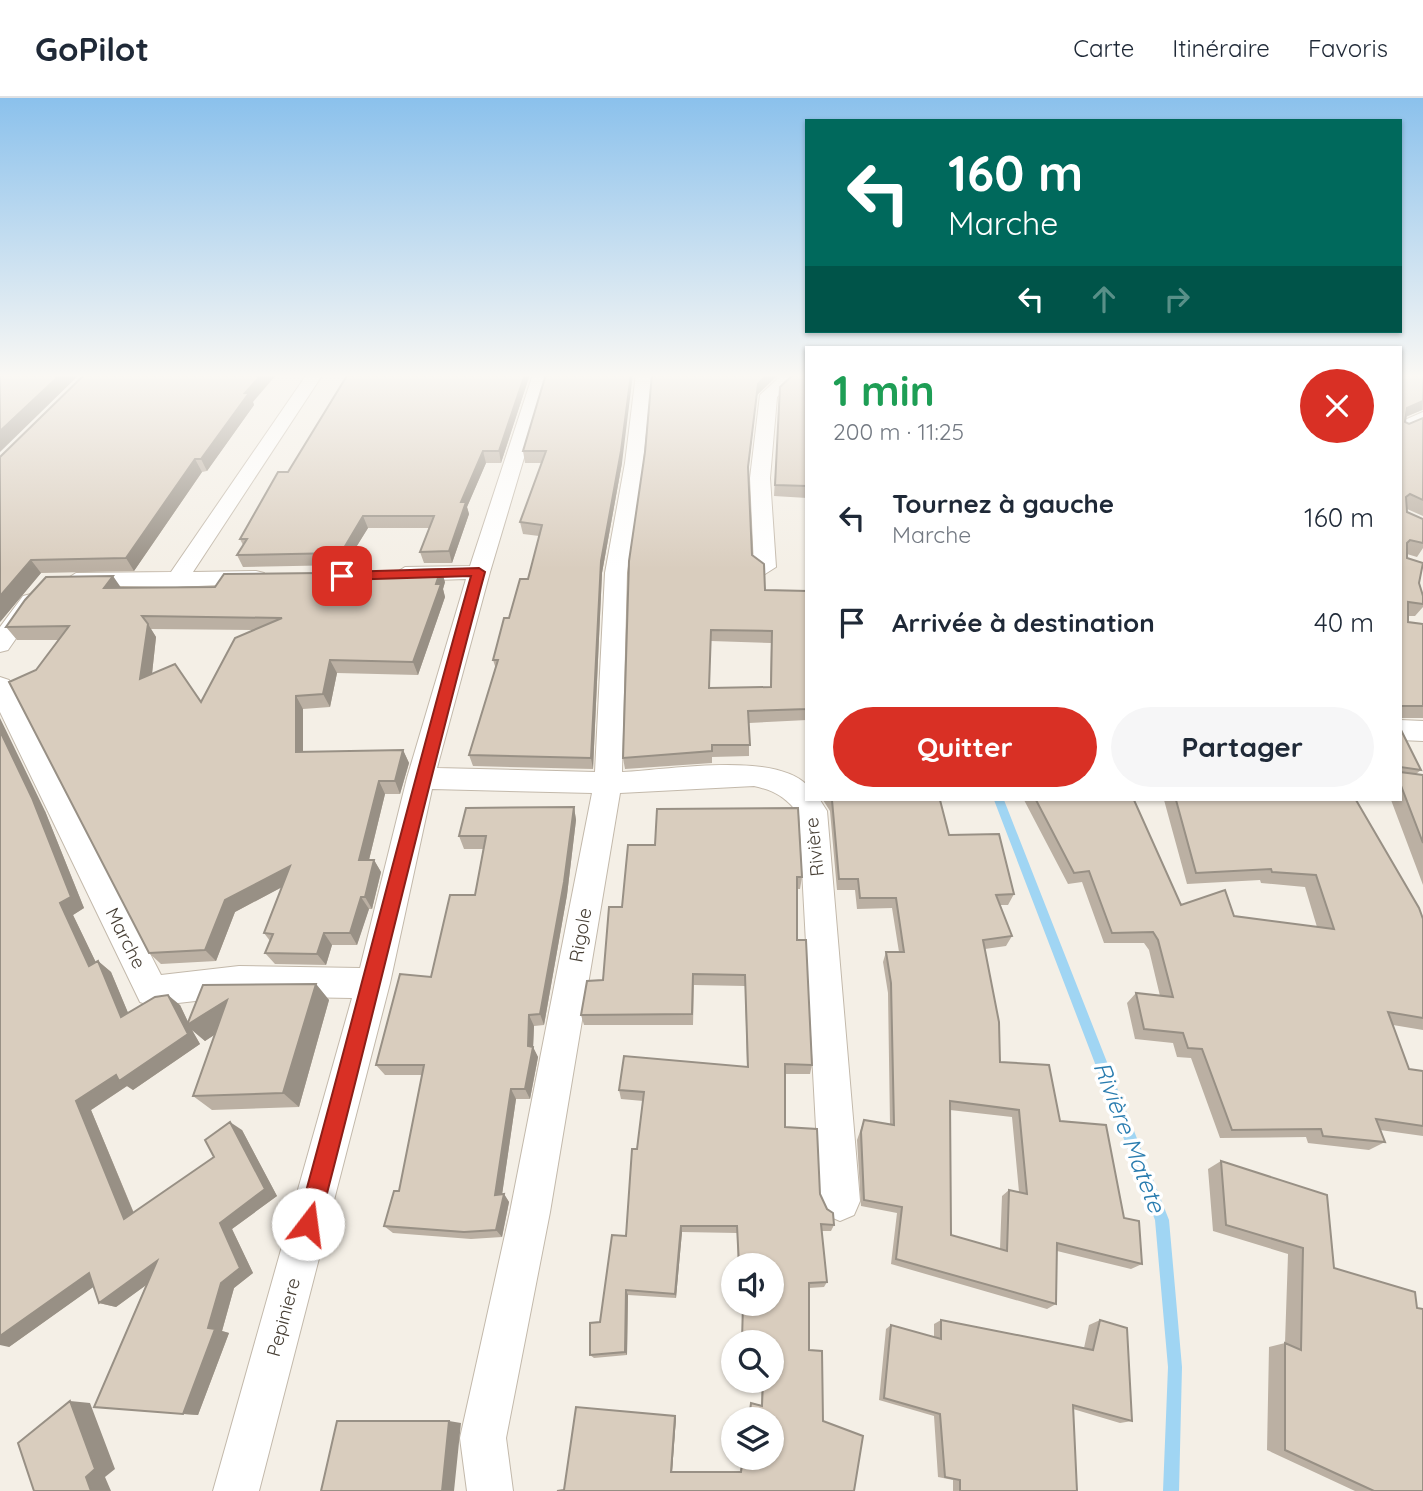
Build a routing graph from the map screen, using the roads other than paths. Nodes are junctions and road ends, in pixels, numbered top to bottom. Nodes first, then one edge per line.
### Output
1 (271, 439) edge
2 (521, 439) edge
3 (637, 439) edge
4 (764, 439) edge
5 (765, 567) edge
6 (479, 572) junction
7 (383, 575) edge
8 (273, 578) edge
9 (177, 580) junction
10 (0, 644) edge
11 (0, 687) edge
12 (1402, 730) edge
13 (1423, 731) edge
14 (421, 778) junction
15 (608, 783) junction
16 (373, 983) junction
17 (840, 1201) dead end
18 (236, 1491) edge
19 (490, 1491) edge

1 - 9 street
2 - 6 street, Pepiniere
3 - 15 street, Rigole
4 - 5 street
6 - 7 street
6 - 14 street, Pepiniere
8 - 9 street
9 - 10 street
11 - 16 street, Marche
12 - 13 street
14 - 15 street, Rivière
14 - 16 street, Pepiniere
15 - 17 street, Rivière
15 - 19 street, Rigole
16 - 18 street, Pepiniere

